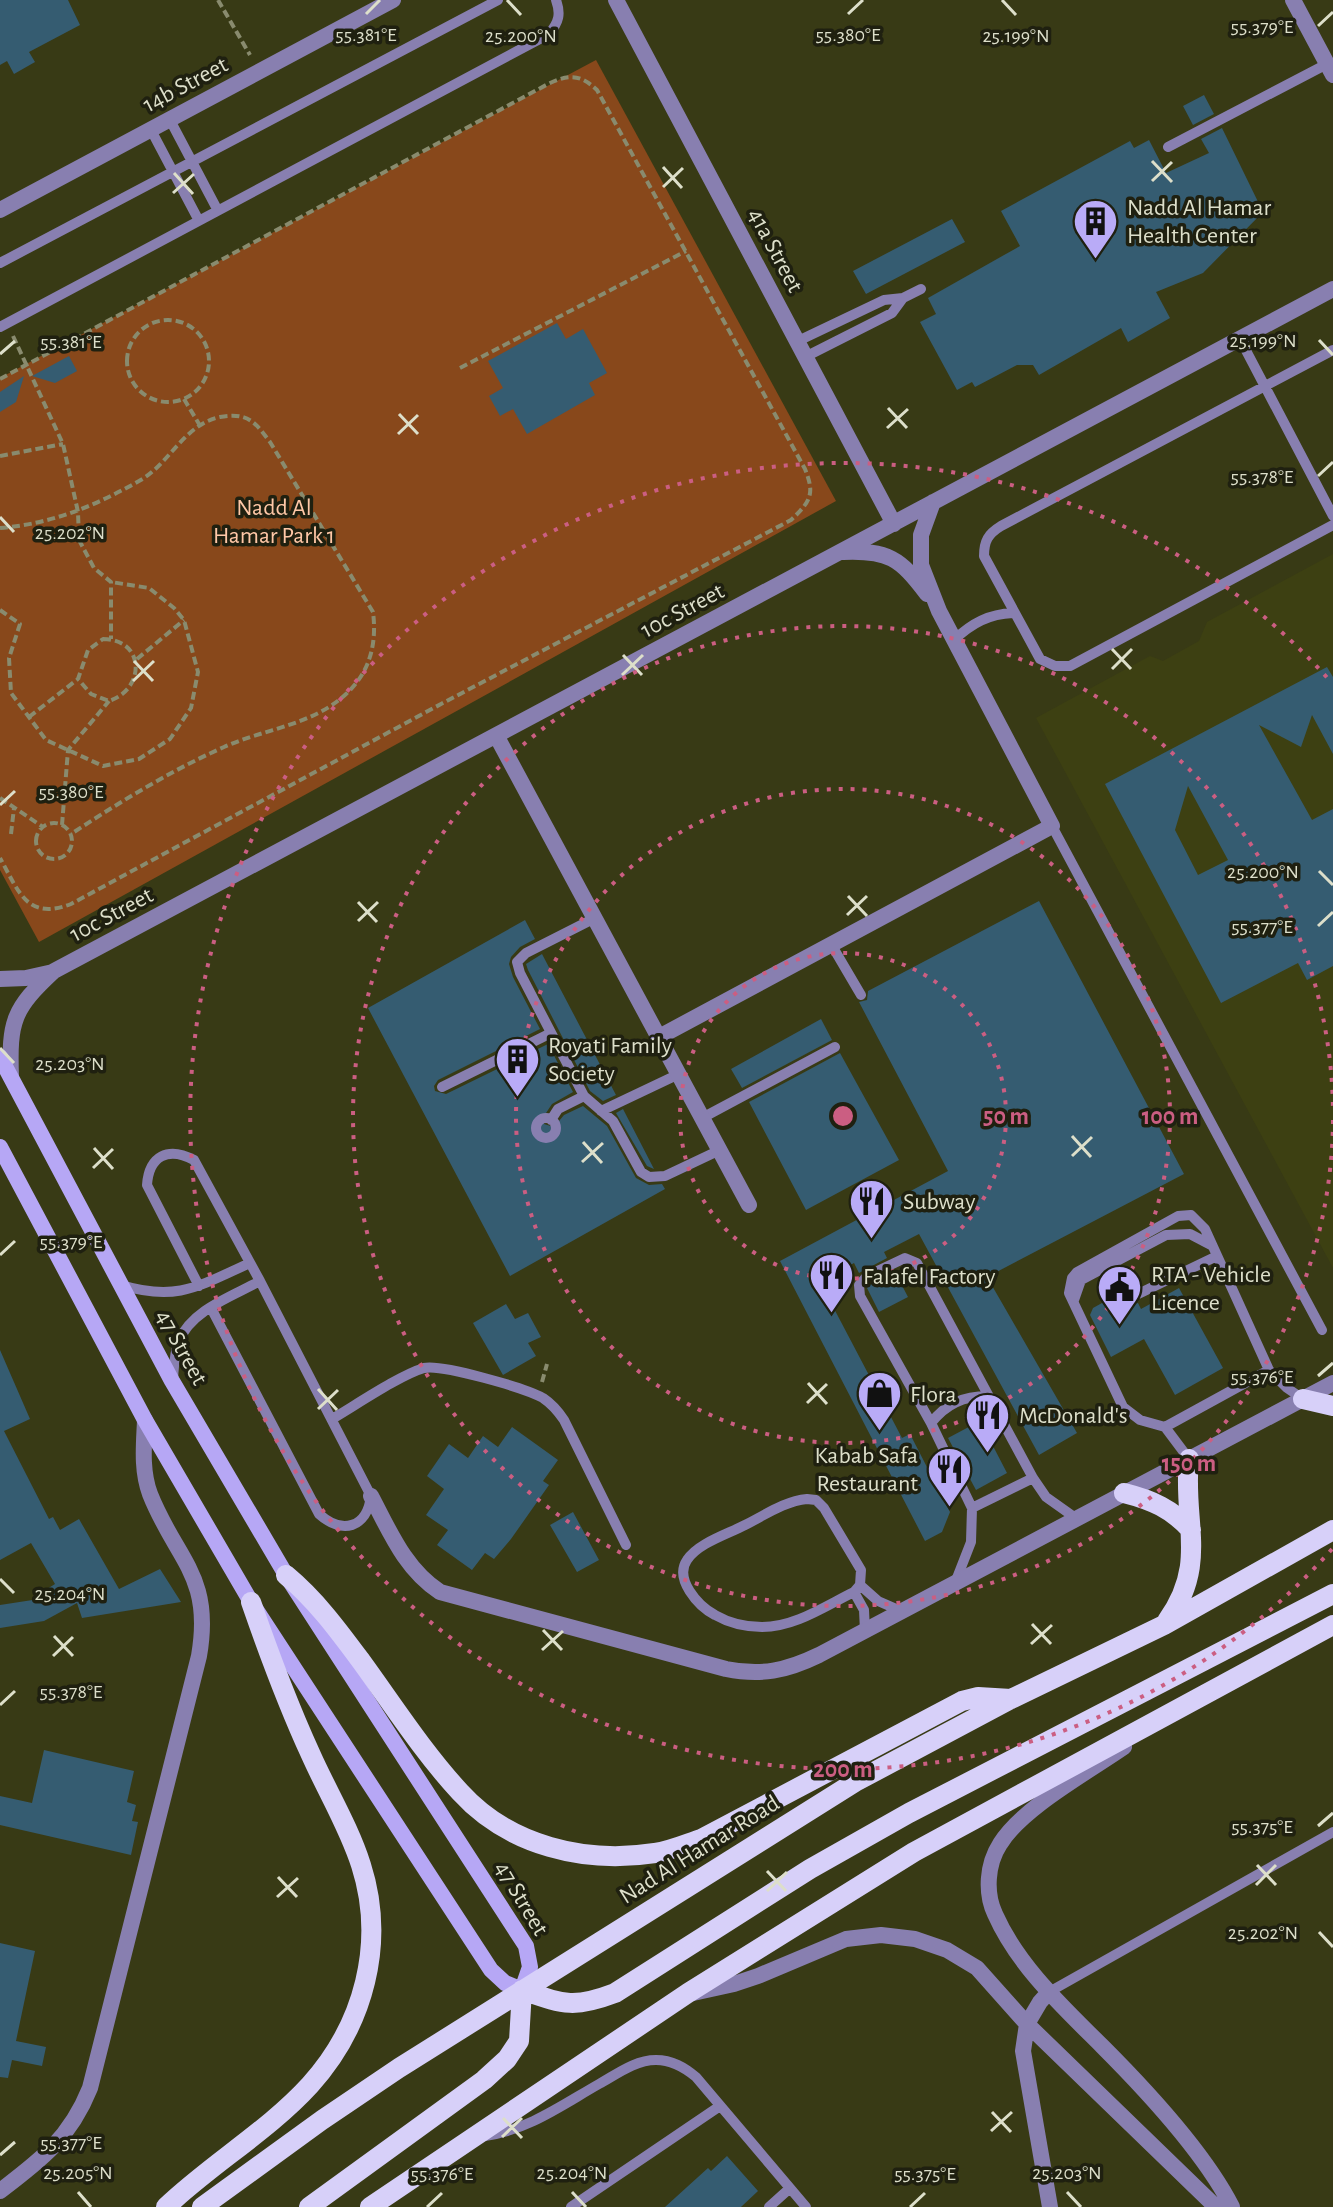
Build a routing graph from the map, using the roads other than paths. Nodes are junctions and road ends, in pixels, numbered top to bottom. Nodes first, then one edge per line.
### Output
1 (393, 0) edge
2 (498, 0) edge
3 (556, 0) edge
4 (616, 0) edge
5 (1293, 0) edge
6 (1330, 70) edge
7 (170, 120) junction
8 (151, 130) junction
9 (1168, 147) dead end
10 (192, 162) junction
11 (173, 172) junction
12 (217, 209) junction
13 (0, 210) edge
14 (198, 219) junction
15 (0, 263) edge
16 (921, 289) dead end
17 (1333, 289) edge
18 (903, 298) junction
19 (4, 325) edge
20 (1240, 339) junction
21 (798, 341) junction
22 (1333, 350) edge
23 (805, 357) junction
24 (1264, 385) junction
25 (933, 502) junction
26 (1333, 516) edge
27 (894, 524) junction
28 (1333, 525) edge
29 (838, 553) junction
30 (939, 611) junction
31 (1013, 613) junction
32 (954, 640) junction
33 (497, 737) junction
34 (1052, 826) junction
35 (595, 918) junction
36 (831, 944) junction
37 (54, 971) junction
38 (0, 979) edge
39 (861, 995) dead end
40 (551, 1033) junction
41 (659, 1037) junction
42 (835, 1047) dead end
43 (0, 1057) edge
44 (679, 1074) junction
45 (11, 1077) junction
46 (442, 1087) dead end
47 (584, 1096) junction
48 (601, 1111) junction
49 (702, 1118) junction
50 (551, 1120) dead end
51 (0, 1147) edge
52 (720, 1150) junction
53 (749, 1205) dead end
54 (1211, 1245) junction
55 (1217, 1256) junction
56 (250, 1263) junction
57 (260, 1281) junction
58 (121, 1285) junction
59 (199, 1286) junction
60 (1134, 1296) dead end
61 (1074, 1306) junction
62 (211, 1308) junction
63 (1322, 1330) dead end
64 (1269, 1370) junction
65 (172, 1381) junction
66 (1333, 1383) edge
67 (988, 1396) junction
68 (1303, 1399) junction
69 (1333, 1406) edge
70 (332, 1419) junction
71 (145, 1420) junction
72 (931, 1423) junction
73 (1165, 1427) junction
74 (1189, 1459) junction
75 (1033, 1478) junction
76 (1124, 1493) junction
77 (371, 1496) junction
78 (972, 1508) junction
79 (1077, 1519) junction
80 (1191, 1530) junction
81 (1333, 1530) edge
82 (626, 1545) dead end
83 (286, 1575) junction
84 (954, 1583) junction
85 (857, 1589) junction
86 (1333, 1594) edge
87 (251, 1602) junction
88 (901, 1611) junction
89 (1164, 1625) junction
90 (1333, 1625) edge
91 (865, 1631) junction
92 (1011, 1699) junction
93 (1192, 1701) junction
94 (1333, 1832) edge
95 (522, 1990) junction
96 (1049, 1992) junction
97 (688, 1993) junction
98 (1027, 2024) junction
99 (720, 2106) junction
100 (471, 2137) junction
101 (406, 2183) junction
102 (789, 2189) junction
103 (0, 2191) edge
104 (166, 2207) edge
105 (202, 2207) edge
106 (309, 2207) edge
107 (370, 2207) edge
108 (389, 2207) edge
109 (571, 2207) edge
110 (769, 2207) edge
111 (806, 2207) edge
112 (1050, 2207) edge
113 (1216, 2207) edge
114 (1232, 2207) edge

1 - 7 street, 14b Street
2 - 10 lane
3 - 12 lane
4 - 21 street, 41a Street
5 - 6 street
6 - 9 lane
7 - 8 street, 14b Street
7 - 10 lane
8 - 11 lane
8 - 13 street, 14b Street
10 - 11 lane
10 - 12 lane
11 - 14 lane
11 - 15 lane
12 - 14 lane
14 - 19 lane
16 - 18 lane
17 - 20 street, 10c Street
18 - 21 lane
18 - 23 lane
20 - 24 lane
20 - 25 street, 10c Street
21 - 23 street, 41a Street
22 - 24 lane
23 - 27 street, 41a Street
24 - 26 lane
24 - 31 lane
25 - 27 street, 10c Street
25 - 30 street
27 - 29 street, 10c Street
28 - 31 lane
29 - 30 street
29 - 33 street, 10c Street
30 - 32 street
31 - 32 lane
32 - 34 street
33 - 35 street
33 - 37 street, 10c Street
34 - 36 street
34 - 63 lane
35 - 40 lane
35 - 41 street
36 - 39 lane
36 - 41 street
37 - 38 street, 10c Street
37 - 45 street, 10c Street
40 - 46 lane
40 - 47 lane
41 - 44 street
42 - 49 lane
43 - 45 street, 47 Street
44 - 48 lane
44 - 49 street
45 - 58 street, 47 Street
47 - 48 lane
47 - 50 lane
48 - 52 lane
49 - 52 street
51 - 71 street
52 - 53 street
54 - 55 lane
54 - 61 lane
54 - 61 lane
55 - 60 lane
55 - 64 lane
56 - 57 lane
56 - 59 lane
56 - 59 lane
57 - 62 lane
57 - 70 lane
58 - 59 lane
58 - 65 street, 47 Street
61 - 73 lane
62 - 65 lane
62 - 77 lane
64 - 68 lane
64 - 73 lane
65 - 83 street, 47 Street
66 - 68 street
67 - 72 lane
67 - 72 lane
67 - 75 lane
68 - 69 main road
68 - 74 street
70 - 77 lane
70 - 82 lane
71 - 87 street
71 - 103 street
72 - 78 lane
73 - 74 lane
74 - 76 street
74 - 80 main road
75 - 78 lane
75 - 79 lane
76 - 79 street
76 - 80 main road
77 - 91 street
78 - 84 lane
79 - 84 street
80 - 89 main road
81 - 89 main road, Nad Al Hamar Road
83 - 92 main road
83 - 95 street, 47 Street
84 - 88 street
85 - 85 lane
85 - 88 lane
85 - 91 lane
86 - 95 main road
87 - 95 street
87 - 104 main road
88 - 91 street
89 - 92 main road, Nad Al Hamar Road
90 - 93 main road
92 - 95 main road, Nad Al Hamar Road
93 - 96 street
93 - 97 main road
94 - 96 lane
95 - 105 main road, Nad Al Hamar Road
95 - 106 main road
96 - 98 street
96 - 114 street
97 - 98 street
97 - 100 main road
98 - 112 street
98 - 113 street
99 - 100 lane
99 - 102 lane
99 - 109 lane
100 - 101 main road
101 - 107 main road
101 - 108 lane
102 - 110 lane
102 - 111 lane

